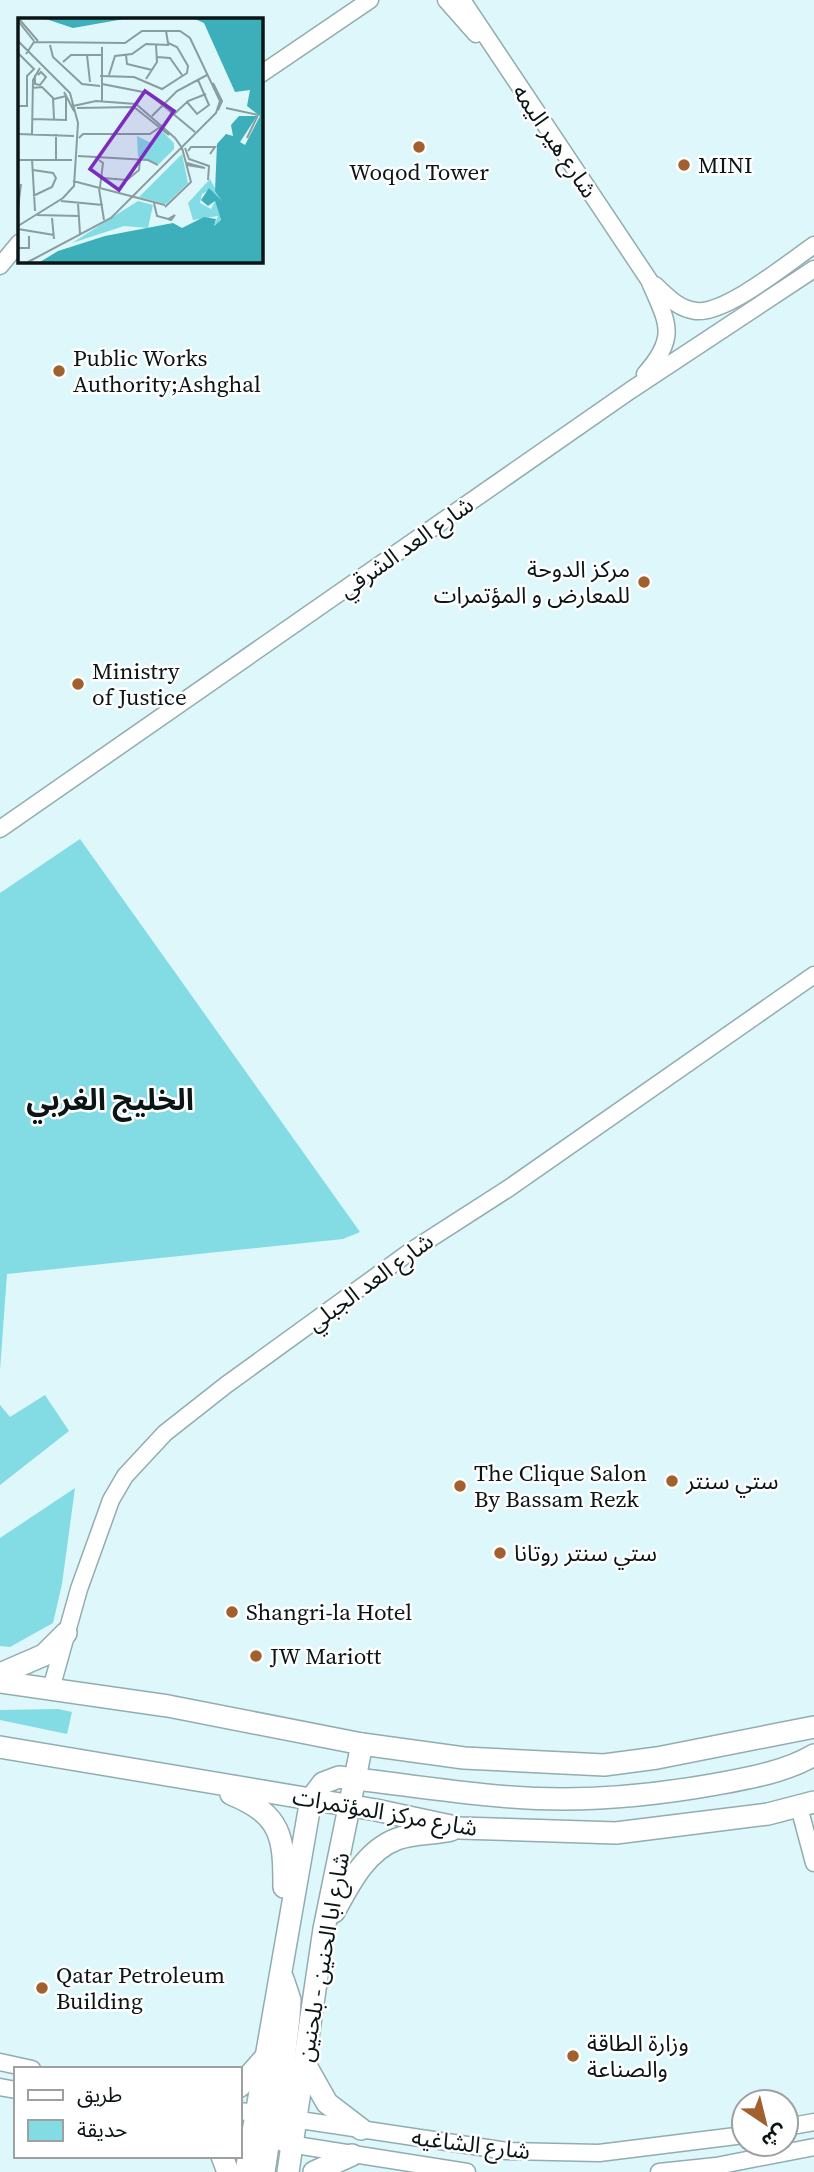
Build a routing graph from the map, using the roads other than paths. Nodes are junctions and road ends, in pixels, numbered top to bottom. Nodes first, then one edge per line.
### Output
1 (370, 0) edge
2 (446, 0) edge
3 (462, 0) edge
4 (494, 50) junction
5 (262, 73) edge
6 (18, 244) edge
7 (814, 245) edge
8 (0, 266) edge
9 (814, 269) edge
10 (649, 280) junction
11 (631, 390) junction
12 (0, 829) edge
13 (814, 975) edge
14 (66, 1633) junction
15 (0, 1674) edge
16 (0, 1682) edge
17 (51, 1689) junction
18 (814, 1727) edge
19 (362, 1744) junction
20 (0, 1747) edge
21 (814, 1755) edge
22 (353, 1779) junction
23 (204, 1783) junction
24 (311, 1799) junction
25 (806, 1804) edge
26 (350, 1806) junction
27 (460, 1828) junction
28 (814, 1863) edge
29 (291, 1912) junction
30 (324, 1929) junction
31 (280, 1974) junction
32 (266, 2057) junction
33 (0, 2062) edge
34 (305, 2064) junction
35 (23, 2067) edge
36 (242, 2085) edge
37 (262, 2125) edge
38 (361, 2129) junction
39 (730, 2137) edge
40 (292, 2146) junction
41 (814, 2147) edge
42 (352, 2155) junction
43 (246, 2172) edge
44 (264, 2172) edge
45 (288, 2172) edge
46 (314, 2172) edge
47 (467, 2172) edge
48 (659, 2172) edge

1 - 5 street
2 - 4 street
3 - 4 street, شارع هير اليمه
4 - 10 street, شارع هير اليمه
6 - 8 street
7 - 10 street, شارع هير اليمه
9 - 11 street, شارع العد الشرقي
10 - 11 street, شارع هير اليمه
11 - 12 street, شارع العد الشرقي
13 - 14 street, شارع العد الجبلي
14 - 15 street
14 - 17 street, شارع العد الجبلي
16 - 17 street
17 - 19 street
18 - 19 street
19 - 22 street, شارع ابا الحنين - بلحنين
20 - 23 street, شارع مركز المؤتمرات
21 - 22 street
22 - 24 street
22 - 26 street, شارع ابا الحنين - بلحنين
23 - 24 street, شارع مركز المؤتمرات
23 - 29 street
24 - 26 street, شارع مركز المؤتمرات
24 - 29 street, شارع ابا الحنين - بلحنين
25 - 27 street, شارع مركز المؤتمرات
25 - 28 street
26 - 27 street, شارع مركز المؤتمرات
26 - 30 street, شارع ابا الحنين - بلحنين
27 - 30 street
29 - 31 street, شارع ابا الحنين - بلحنين
30 - 34 street, شارع ابا الحنين - بلحنين
31 - 32 street, شارع ابا الحنين - بلحنين
31 - 37 street
32 - 36 street
32 - 37 street, شارع ابا الحنين - بلحنين
33 - 35 street
34 - 37 street, شارع ابا الحنين - بلحنين
34 - 38 street
37 - 38 street, شارع الشاغيه
37 - 40 street
37 - 43 street, شارع ابا الحنين - بلحنين
37 - 44 street
38 - 39 street, شارع الشاغيه
40 - 42 street, شارع الشاغيه
40 - 45 street
41 - 48 street
42 - 46 street
42 - 47 street, شارع الشاغيه

